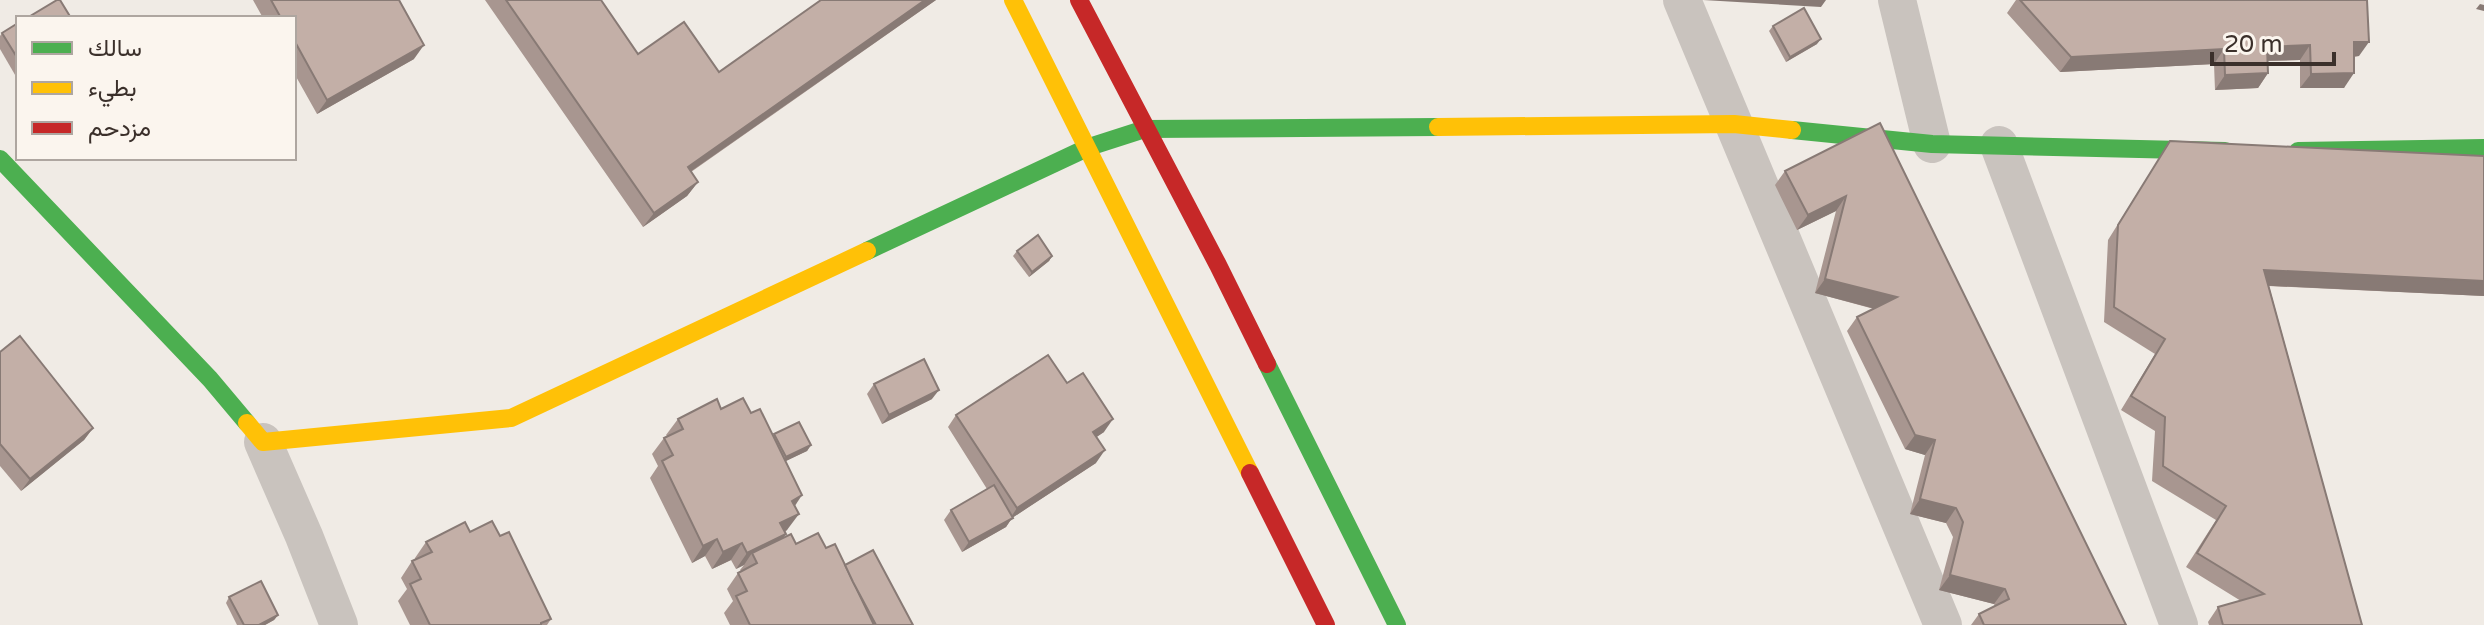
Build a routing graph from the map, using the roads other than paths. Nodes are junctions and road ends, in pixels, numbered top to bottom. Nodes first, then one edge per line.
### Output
1 (1013, 0) edge
2 (1079, 0) edge
3 (1682, 0) edge
4 (1897, 0) edge
5 (1734, 124) junction
6 (1145, 129) junction
7 (1932, 144) junction
8 (1999, 145) junction
9 (1089, 147) junction
10 (2484, 148) edge
11 (2245, 151) edge
12 (2275, 151) edge
13 (0, 159) edge
14 (263, 442) junction
15 (339, 625) edge
16 (1326, 625) edge
17 (1397, 625) edge
18 (1943, 625) edge
19 (2179, 625) edge

1 - 9 street
2 - 6 street
3 - 5 street
4 - 7 street
5 - 6 street
5 - 7 street
5 - 18 street
6 - 9 street
6 - 17 street
7 - 8 street
8 - 11 street
8 - 19 street
9 - 14 street
9 - 16 street
10 - 12 street
13 - 14 street
14 - 15 street

